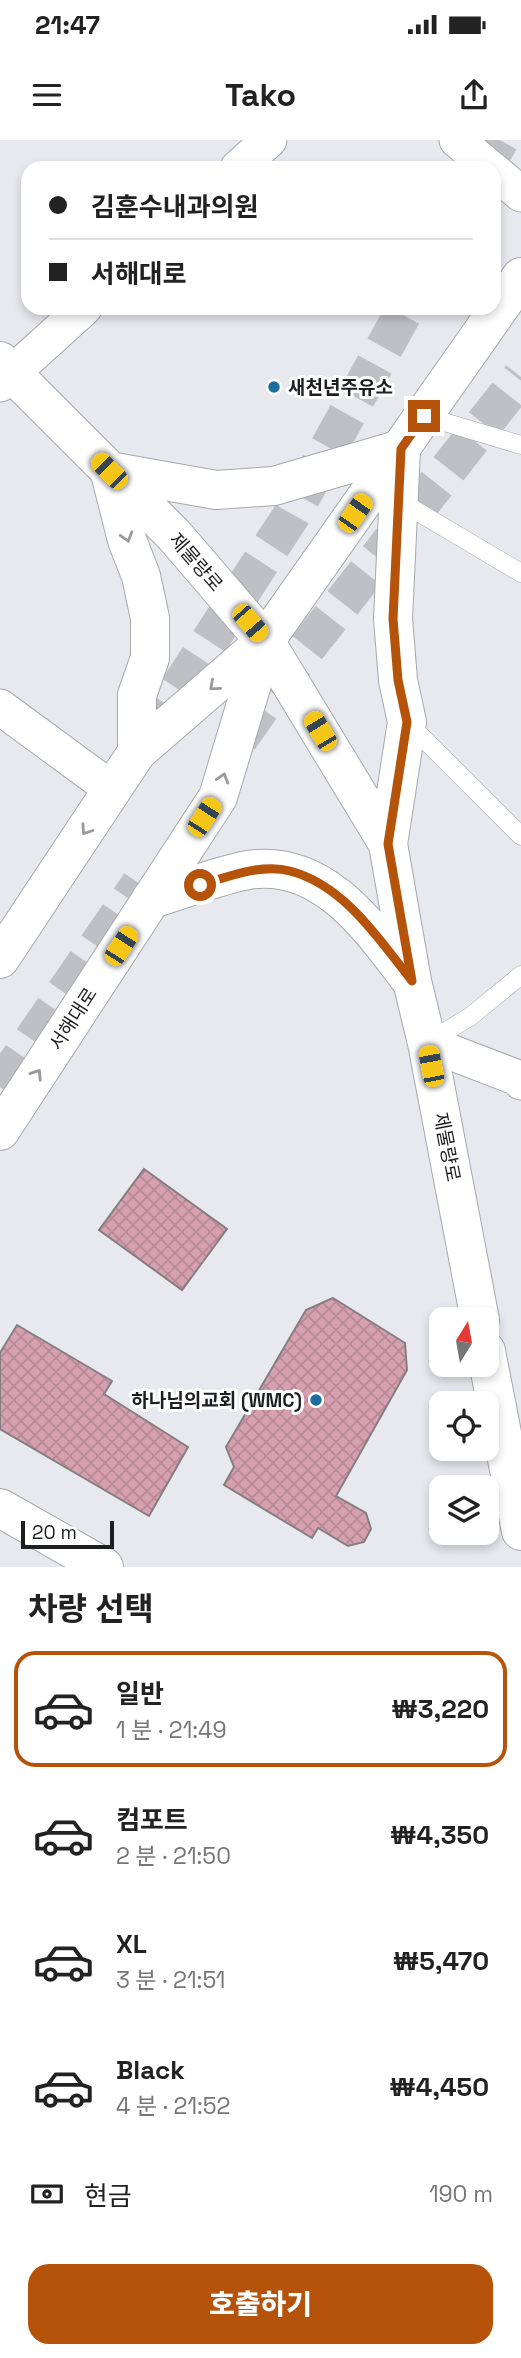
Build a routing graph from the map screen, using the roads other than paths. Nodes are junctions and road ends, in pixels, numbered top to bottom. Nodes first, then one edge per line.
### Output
1 (269, 140) edge
2 (457, 140) edge
3 (246, 161) edge
4 (482, 161) edge
5 (501, 177) edge
6 (521, 194) edge
7 (521, 277) edge
8 (501, 306) edge
9 (75, 315) edge
10 (494, 315) edge
11 (4, 373) edge
12 (424, 416) junction
13 (521, 445) edge
14 (401, 449) junction
15 (109, 471) junction
16 (398, 500) junction
17 (521, 573) edge
18 (265, 641) junction
19 (0, 707) edge
20 (407, 722) junction
21 (137, 752) junction
22 (113, 790) junction
23 (521, 836) edge
24 (388, 844) junction
25 (151, 900) junction
26 (0, 959) edge
27 (521, 975) edge
28 (412, 981) junction
29 (427, 1043) junction
30 (521, 1082) edge
31 (0, 1131) edge
32 (478, 1307) edge
33 (491, 1377) edge
34 (0, 1508) edge
35 (521, 1531) edge
36 (104, 1567) edge

1 - 3 street
2 - 4 street
5 - 6 street
7 - 8 main road, 서해대로
9 - 11 street
10 - 12 main road, 서해대로
11 - 15 main road, 제물량로
12 - 13 lane
12 - 14 main road, 서해대로
14 - 15 main road
14 - 16 main road
14 - 18 main road, 서해대로
15 - 18 main road, 제물량로
15 -> 21 main road
16 - 17 lane
16 - 20 main road
18 -> 21 main road, 서해대로
18 - 24 main road, 제물량로
25 -> 18 main road, 서해대로
19 - 22 street
20 - 23 lane
20 - 24 main road
21 - 22 main road, 서해대로
22 -> 26 main road, 서해대로
24 - 28 main road, 제물량로
25 - 28 main road
31 -> 25 main road, 서해대로
27 - 29 lane
28 - 29 main road, 제물량로
29 - 30 street
29 - 32 main road, 제물량로
33 - 35 main road
34 - 36 main road

